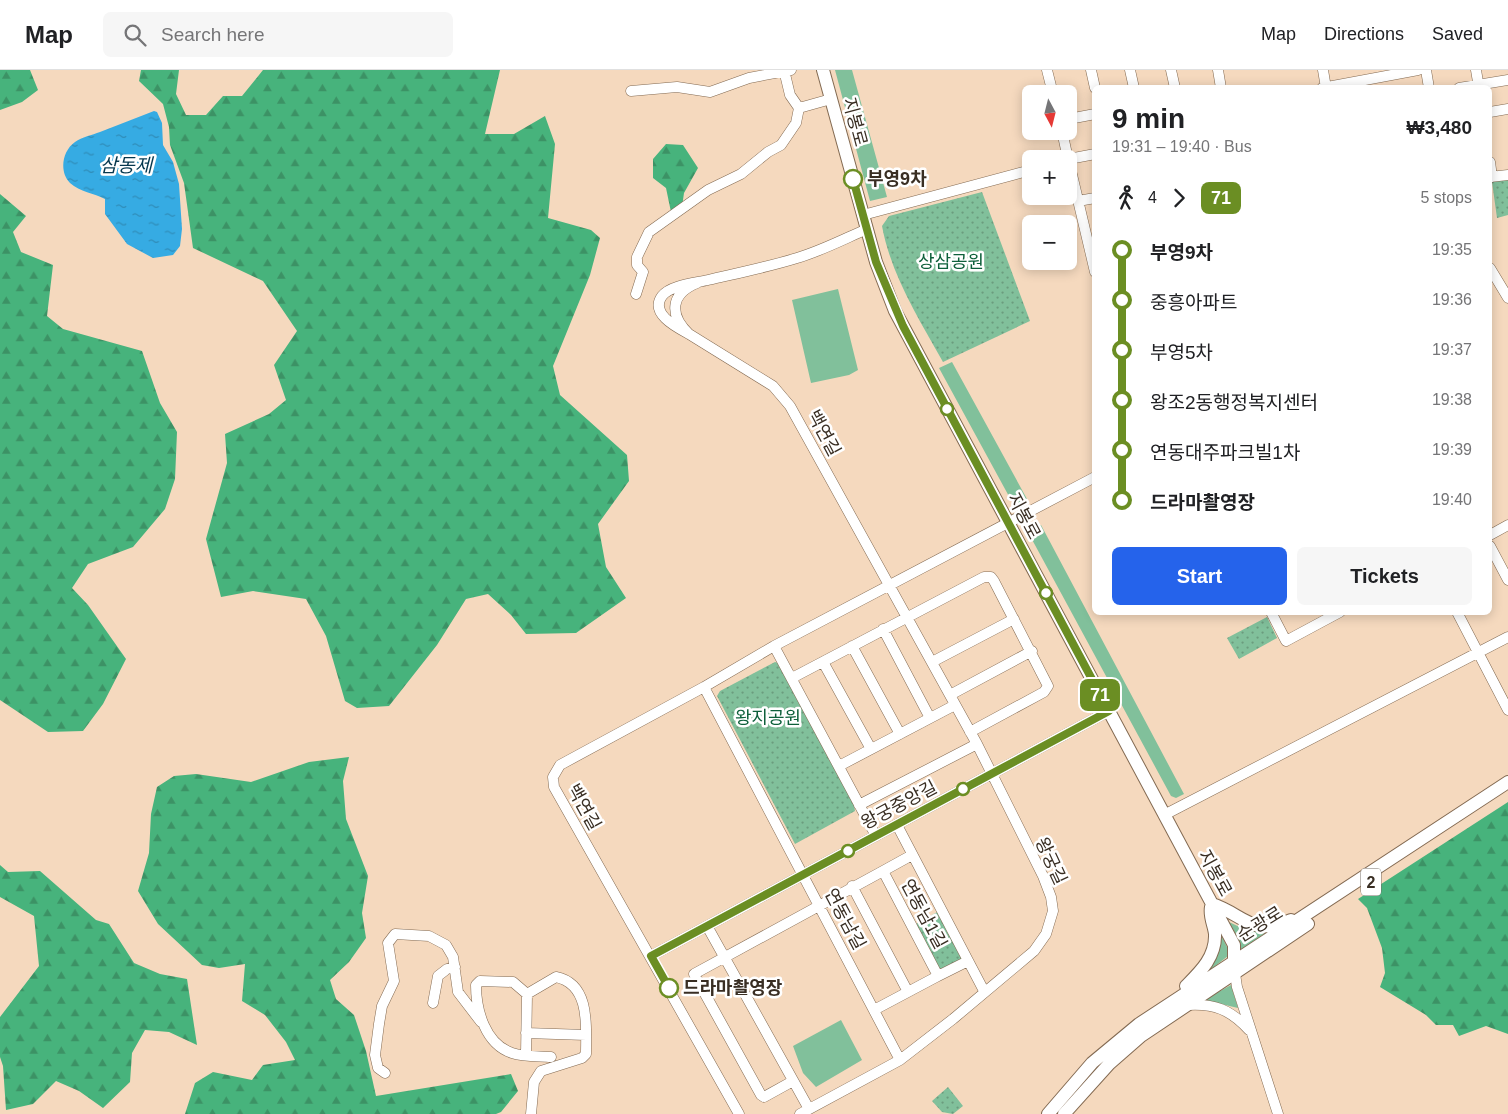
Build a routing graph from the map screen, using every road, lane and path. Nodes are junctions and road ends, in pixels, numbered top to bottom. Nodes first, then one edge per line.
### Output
1 (786, 70) edge
2 (823, 70) edge
3 (1047, 70) edge
4 (1091, 70) edge
5 (1130, 70) edge
6 (1170, 70) edge
7 (1220, 70) edge
8 (1323, 70) edge
9 (1418, 70) edge
10 (1426, 70) edge
11 (1476, 70) edge
12 (1508, 80) edge
13 (1051, 85) edge
14 (1095, 85) edge
15 (1133, 85) edge
16 (1174, 85) edge
17 (1222, 85) edge
18 (1325, 85) edge
19 (1336, 85) edge
20 (1428, 85) edge
21 (1479, 85) edge
22 (1484, 85) edge
23 (631, 91) dead end
24 (831, 99) junction
25 (799, 108) junction
26 (1508, 109) edge
27 (1492, 112) edge
28 (1092, 115) edge
29 (1078, 117) edge
30 (1092, 155) edge
31 (1077, 158) edge
32 (1022, 172) edge
33 (1508, 175) edge
34 (1492, 177) edge
35 (1077, 196) edge
36 (1092, 199) edge
37 (1078, 201) junction
38 (863, 215) junction
39 (867, 229) junction
40 (1092, 259) edge
41 (1492, 271) edge
42 (697, 283) junction
43 (636, 294) dead end
44 (1508, 298) edge
45 (690, 334) junction
46 (1092, 479) edge
47 (1008, 523) junction
48 (1508, 525) edge
49 (1492, 534) edge
50 (1492, 550) edge
51 (1508, 580) edge
52 (890, 584) junction
53 (1272, 615) edge
54 (1334, 615) edge
55 (1459, 615) edge
56 (907, 617) junction
57 (1014, 619) junction
58 (883, 629) junction
59 (1508, 637) edge
60 (774, 646) junction
61 (852, 646) junction
62 (1032, 651) junction
63 (1478, 653) junction
64 (823, 662) junction
65 (932, 662) junction
66 (792, 678) junction
67 (704, 687) junction
68 (953, 700) junction
69 (1508, 710) edge
70 (1109, 711) junction
71 (930, 718) junction
72 (970, 732) junction
73 (900, 734) junction
74 (976, 744) junction
75 (871, 749) junction
76 (839, 766) junction
77 (991, 774) junction
78 (1508, 782) edge
79 (1508, 792) edge
80 (860, 805) junction
81 (1164, 815) junction
82 (897, 825) junction
83 (876, 836) junction
84 (912, 854) junction
85 (883, 870) junction
86 (804, 875) junction
87 (852, 886) junction
88 (819, 904) junction
89 (1212, 904) junction
90 (1304, 917) junction
91 (707, 926) junction
92 (651, 956) junction
93 (724, 957) junction
94 (968, 961) junction
95 (455, 967) junction
96 (1234, 967) junction
97 (938, 976) junction
98 (984, 991) junction
99 (908, 992) junction
100 (527, 994) junction
101 (433, 1003) dead end
102 (1179, 1003) junction
103 (874, 1010) junction
104 (484, 1024) junction
105 (526, 1033) junction
106 (1252, 1034) junction
107 (586, 1035) junction
108 (526, 1055) junction
109 (551, 1057) dead end
110 (900, 1060) junction
111 (385, 1073) dead end
112 (793, 1081) junction
113 (804, 1112) edge
114 (531, 1114) edge
115 (739, 1114) edge
116 (1048, 1114) edge
117 (1064, 1114) edge
118 (1278, 1114) edge

1 - 23 street
1 - 25 street
2 - 24 main road, 지봉로
3 - 13 street
4 - 14 street
5 - 15 street
6 - 16 street
7 - 17 street
8 - 18 street
9 - 19 street
10 - 20 street
11 - 21 street
12 - 22 street
24 - 25 street
24 - 38 main road, 지봉로
25 - 43 street
26 - 27 street
28 - 29 street
30 - 31 street
32 - 38 street
33 - 34 street
35 - 37 street
36 - 37 street
37 - 40 street
38 - 39 main road, 지봉로
39 - 42 street, 백연길
39 - 47 main road, 지봉로
41 - 44 street
42 - 45 street, 백연길
42 - 45 street, 백연길
45 - 52 street, 백연길
46 - 47 street, 백연길
47 - 52 street, 백연길
47 - 70 main road, 지봉로
48 - 49 street
50 - 51 street
52 - 56 street, 왕궁길
52 - 60 street, 백연길
53 - 54 street
55 - 63 street
56 - 57 street
56 - 58 street
56 - 65 street, 왕궁길
57 - 62 street
57 - 65 street
58 - 61 street
58 - 71 street
59 - 63 street
60 - 66 street
60 - 67 street, 백연길
61 - 64 street
61 - 73 street
62 - 68 street
62 - 72 street
63 - 69 street
63 - 81 street
64 - 66 street
64 - 75 street
65 - 68 street, 왕궁길
66 - 76 street
67 - 86 street, 연동남길
67 - 92 street, 백연길
68 - 71 street
68 - 72 street, 왕궁길
70 - 77 street, 왕궁중앙길
70 - 81 main road, 지봉로
71 - 73 street
72 - 74 street, 왕궁길
73 - 75 street
74 - 77 street, 왕궁길
74 - 80 street
75 - 76 street
76 - 80 street
77 - 82 street, 왕궁중앙길
77 - 98 street, 왕궁길
78 - 90 main road, 순광로 / 2
79 - 96 main road, 순광로 / 2
80 - 83 street
81 - 89 main road, 지봉로
82 - 83 street, 왕궁중앙길
82 - 84 street, 연동남1길
83 - 86 street, 왕궁중앙길
84 - 85 street
84 - 94 street, 연동남1길
85 - 87 street, 연동남1길
85 - 97 street, 연동남1길
86 - 88 street, 연동남길
86 - 91 street, 왕궁중앙길
87 - 88 street, 연동남1길
87 - 99 street
88 - 93 street, 연동남1길
88 - 103 street, 연동남길
89 - 90 main road
89 - 96 main road, 지봉로
89 - 102 main road
90 - 96 main road, 순광로 / 2
91 - 92 street, 왕궁중앙길
91 - 93 street
92 - 115 street, 백연길
93 - 112 street
93 - 112 street, 연동남1길
94 - 97 street, 연동남1길
94 - 98 street, 연동남1길
95 - 101 street
95 - 104 street
95 - 111 street
96 - 102 main road, 순광로 / 2
96 - 106 street
97 - 99 street, 연동남1길
98 - 110 street, 왕궁길
99 - 103 street, 연동남1길
100 - 104 street
100 - 105 street
100 - 107 street
102 - 106 street
102 - 116 main road, 순광로 / 2
102 - 117 main road, 순광로 / 2
103 - 110 street, 연동남길
104 - 108 street
105 - 107 street
105 - 108 street
106 - 118 street
107 - 114 street
108 - 109 street
110 - 113 street, 왕궁길
112 - 113 street

